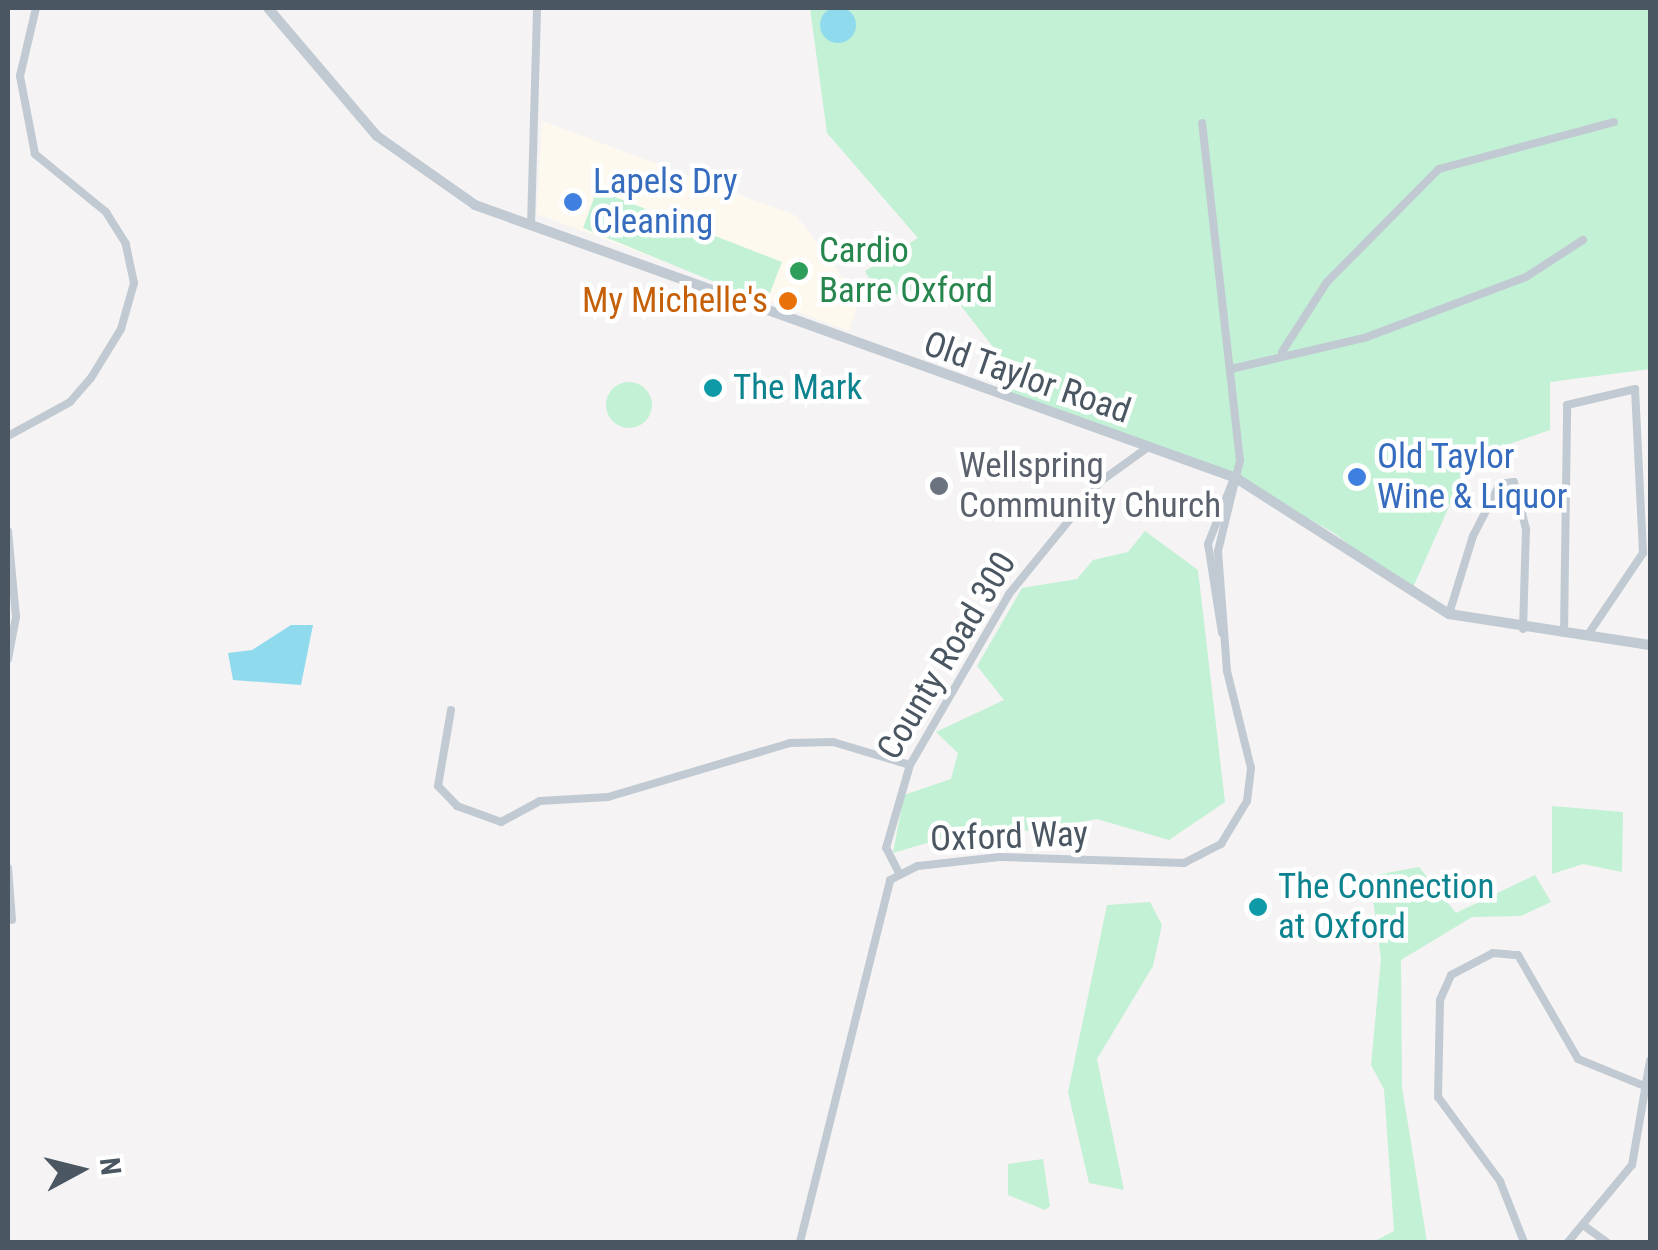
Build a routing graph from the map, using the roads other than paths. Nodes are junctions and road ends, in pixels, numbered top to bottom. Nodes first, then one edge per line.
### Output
1 (36, 8) edge
2 (268, 8) edge
3 (538, 8) edge
4 (1614, 122) dead end
5 (1202, 123) dead end
6 (530, 226) junction
7 (1583, 240) dead end
8 (1282, 352) junction
9 (1231, 369) junction
10 (8, 436) edge
11 (1147, 448) junction
12 (1236, 478) junction
13 (8, 532) edge
14 (1449, 614) junction
15 (1523, 630) junction
16 (1564, 634) junction
17 (1587, 636) junction
18 (1650, 645) edge
19 (8, 660) edge
20 (451, 710) dead end
21 (910, 765) junction
22 (8, 868) edge
23 (898, 874) junction
24 (12, 920) dead end
25 (1650, 1061) edge
26 (1647, 1087) junction
27 (1639, 1147) junction
28 (1650, 1149) edge
29 (1583, 1225) junction
30 (800, 1242) edge
31 (1524, 1242) edge
32 (1568, 1242) edge
33 (1606, 1242) edge

1 - 10 street
2 - 6 street, Old Taylor Road
3 - 6 street
4 - 8 street
5 - 9 street, Oxford Way
6 - 11 street, Old Taylor Road
7 - 8 street
8 - 9 street
9 - 12 street, Oxford Way
11 - 12 street, Old Taylor Road
11 - 21 street, County Road 300
12 - 14 street, Old Taylor Road
12 - 23 street, Oxford Way
13 - 19 street
14 - 15 street, Old Taylor Road
14 - 15 street
15 - 16 street, Old Taylor Road
16 - 17 street, Old Taylor Road
16 - 17 street
17 - 18 street, Old Taylor Road
20 - 21 street
21 - 23 street, County Road 300
22 - 24 street
23 - 30 street, Oxford Way
25 - 26 street
26 - 27 street
26 - 31 street
27 - 28 street
27 - 29 street
29 - 32 street
29 - 33 street

